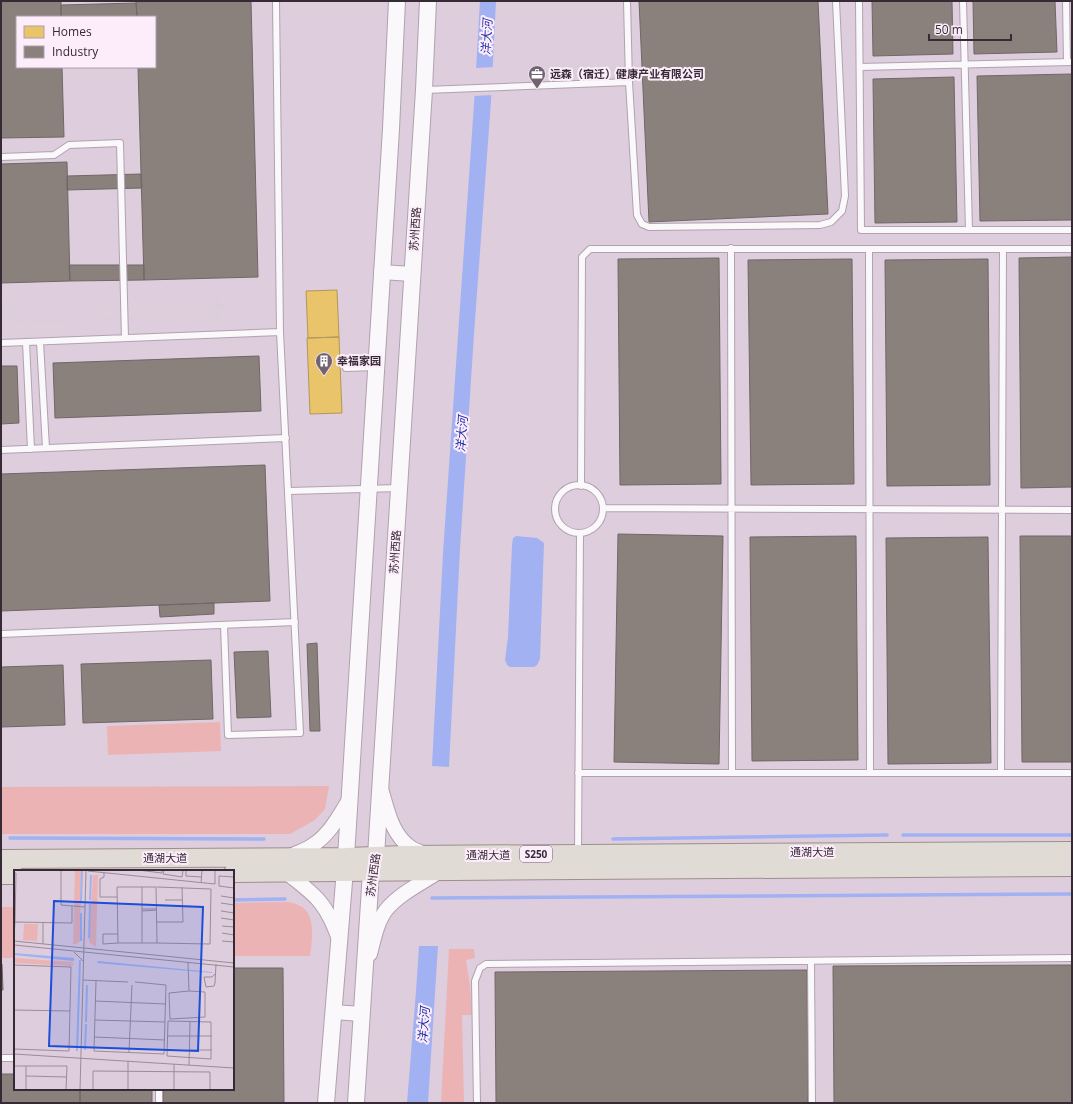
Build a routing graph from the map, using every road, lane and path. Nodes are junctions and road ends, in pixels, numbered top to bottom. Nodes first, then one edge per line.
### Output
1 (276, 1) edge
2 (397, 1) edge
3 (428, 1) edge
4 (627, 1) edge
5 (836, 1) edge
6 (859, 1) edge
7 (963, 1) edge
8 (1066, 1) edge
9 (1070, 62) edge
10 (965, 64) junction
11 (860, 67) junction
12 (629, 82) junction
13 (424, 90) junction
14 (1, 157) edge
15 (969, 230) junction
16 (1072, 230) edge
17 (731, 248) junction
18 (869, 248) junction
19 (1003, 248) junction
20 (1072, 248) edge
21 (382, 272) junction
22 (412, 274) junction
23 (218, 296) dead end
24 (1, 303) edge
25 (280, 304) junction
26 (218, 305) junction
27 (218, 316) junction
28 (124, 319) junction
29 (280, 332) junction
30 (219, 335) junction
31 (125, 338) junction
32 (26, 342) junction
33 (40, 342) junction
34 (1, 343) edge
35 (375, 366) junction
36 (346, 368) dead end
37 (286, 438) junction
38 (46, 448) junction
39 (31, 449) junction
40 (1, 450) edge
41 (581, 486) junction
42 (399, 488) junction
43 (368, 489) junction
44 (289, 491) junction
45 (603, 508) junction
46 (732, 508) junction
47 (870, 509) junction
48 (1002, 510) junction
49 (1072, 510) edge
50 (580, 533) junction
51 (295, 622) junction
52 (224, 625) junction
53 (1, 634) edge
54 (578, 773) junction
55 (732, 773) junction
56 (870, 773) junction
57 (1001, 773) junction
58 (1072, 773) edge
59 (380, 784) junction
60 (349, 800) junction
61 (1072, 851) edge
62 (427, 855) junction
63 (1, 859) edge
64 (578, 862) junction
65 (345, 864) junction
66 (374, 864) junction
67 (287, 865) junction
68 (1072, 867) edge
69 (440, 872) junction
70 (234, 874) edge
71 (1, 875) edge
72 (14, 875) edge
73 (339, 939) junction
74 (1072, 958) edge
75 (811, 961) junction
76 (364, 976) junction
77 (333, 1012) junction
78 (362, 1014) junction
79 (1, 1058) edge
80 (14, 1058) edge
81 (159, 1090) edge
82 (159, 1103) edge
83 (326, 1103) edge
84 (356, 1103) edge
85 (477, 1103) edge
86 (812, 1103) edge

1 - 25 lane
2 - 21 main road
3 - 13 main road, 苏州西路
4 - 12 lane
5 - 12 lane
6 - 11 lane
7 - 10 lane
8 - 9 lane
9 - 10 lane
10 - 11 lane
10 - 15 lane
11 - 15 lane
12 - 13 lane
13 - 22 main road, 苏州西路
14 - 28 lane
15 - 16 lane
17 - 18 lane
17 - 41 lane
17 - 46 lane
18 - 19 lane
18 - 47 lane
19 - 20 lane
19 - 48 lane
21 - 22 street
21 - 35 main road
22 - 42 main road, 苏州西路
23 - 26 path
24 - 28 path
25 - 26 path
25 - 29 lane
26 - 27 path
27 - 28 path
27 - 30 path
28 - 31 lane
29 - 30 lane
29 - 37 lane
30 - 31 lane
31 - 33 lane
32 - 33 lane
32 - 34 lane
32 - 39 lane
33 - 38 lane
35 - 36 lane
35 - 43 main road
37 - 38 lane
37 - 44 lane
38 - 39 lane
39 - 40 lane
41 - 45 lane
41 - 50 lane
42 - 43 lane
42 - 59 main road, 苏州西路
43 - 44 lane
43 - 60 main road
44 - 51 lane
45 - 46 lane
45 - 50 lane
46 - 47 lane
46 - 55 lane
47 - 48 lane
47 - 56 lane
48 - 49 lane
48 - 57 lane
50 - 54 lane
51 - 52 lane
51 - 52 lane
52 - 53 lane
54 - 55 lane
54 - 64 lane
55 - 56 lane
56 - 57 lane
57 - 58 lane
59 - 62 street
59 - 66 main road, 苏州西路
60 - 65 main road
60 - 67 street
61 - 64 main road, 通湖大道 / S250
62 - 64 main road, 通湖大道 / S250
62 - 66 main road, 通湖大道 / S250
63 - 67 main road, 通湖大道 / S250
64 - 68 main road, 通湖大道 / S250
64 - 69 main road, 通湖大道 / S250
65 - 66 main road, 通湖大道 / S250
65 - 67 main road, 通湖大道 / S250
65 - 73 main road
66 - 69 main road, 通湖大道 / S250
66 - 76 main road, 苏州西路
67 - 70 main road, 通湖大道 / S250
67 - 73 street
69 - 76 street
71 - 72 main road
73 - 77 main road
74 - 75 lane
75 - 85 lane
75 - 86 lane
76 - 78 main road, 苏州西路
77 - 78 street
77 - 83 main road
78 - 84 main road, 苏州西路
79 - 80 lane
81 - 82 lane

